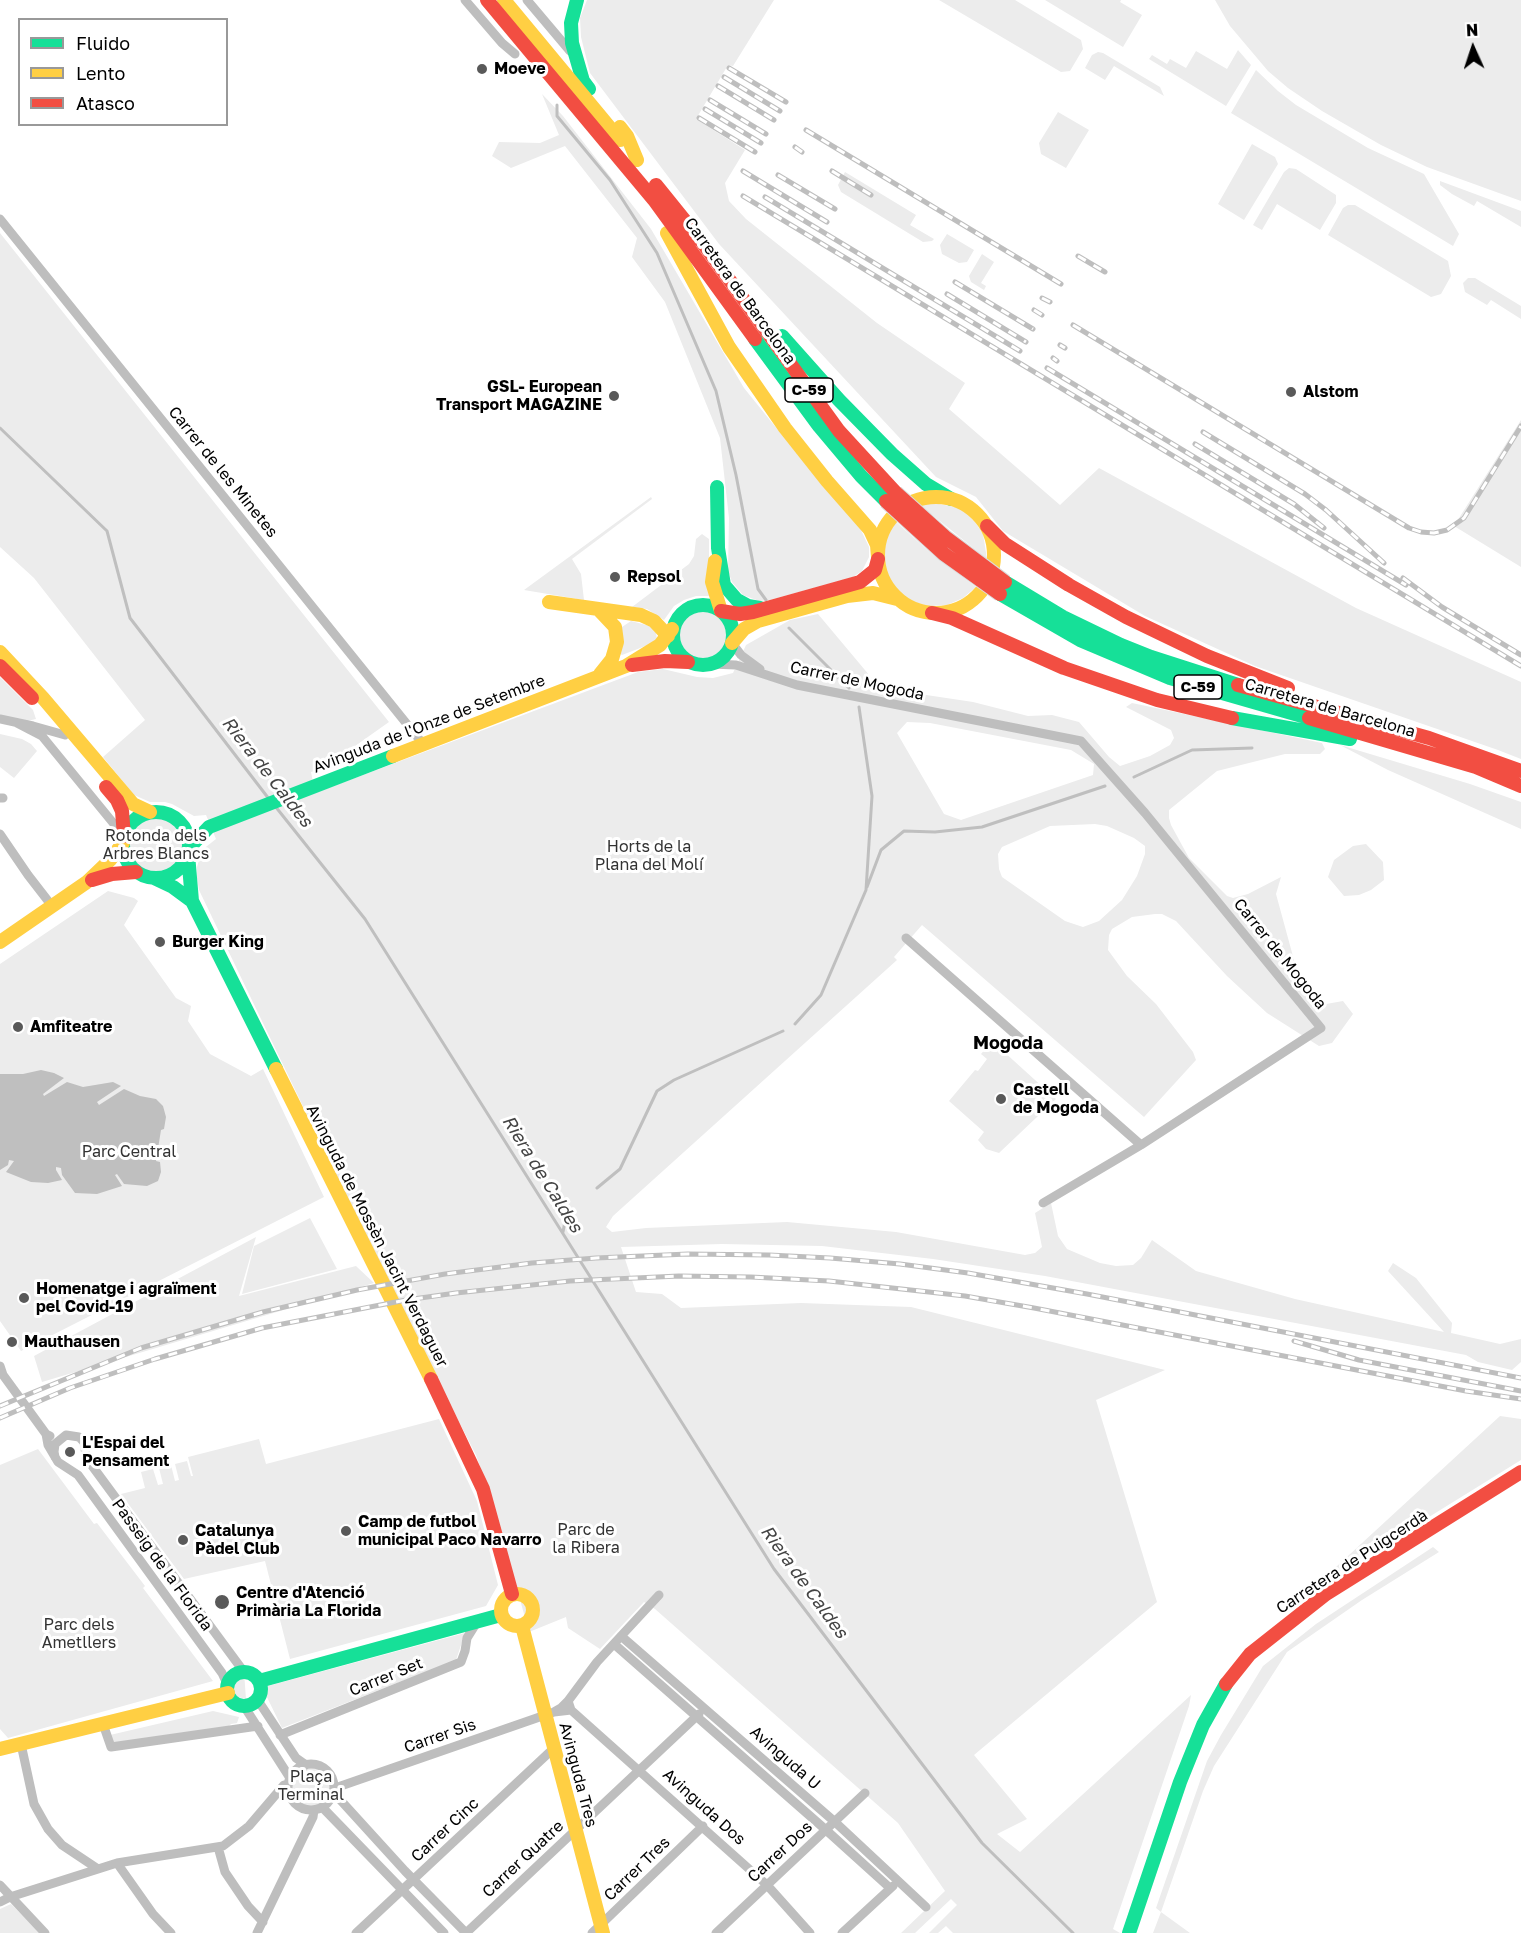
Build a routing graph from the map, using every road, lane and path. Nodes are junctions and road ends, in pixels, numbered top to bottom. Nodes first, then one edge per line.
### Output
1 (465, 0) edge
2 (487, 0) edge
3 (504, 0) edge
4 (527, 0) edge
5 (578, 0) edge
6 (515, 54) joint
7 (574, 58) junction
8 (546, 69) junction
9 (636, 160) junction
10 (654, 200) junction
11 (0, 219) edge
12 (730, 280) junction
13 (717, 487) dead end
14 (891, 497) junction
15 (951, 499) junction
16 (987, 526) junction
17 (718, 548) junction
18 (878, 557) junction
19 (1003, 588) junction
20 (898, 600) junction
21 (549, 602) dead end
22 (598, 609) junction
23 (765, 610) junction
24 (721, 611) junction
25 (932, 613) junction
26 (670, 632) junction
27 (732, 643) junction
28 (0, 652) edge
29 (0, 659) edge
30 (688, 662) junction
31 (711, 664) junction
32 (0, 666) edge
33 (626, 666) junction
34 (767, 674) junction
35 (596, 678) junction
36 (28, 680) junction
37 (43, 698) junction
38 (0, 719) edge
39 (17, 723) junction
40 (1402, 730) junction
41 (62, 732) junction
42 (423, 744) junction
43 (1408, 746) junction
44 (1521, 771) edge
45 (1521, 786) edge
46 (150, 812) junction
47 (179, 822) junction
48 (209, 827) junction
49 (0, 834) edge
50 (123, 839) junction
51 (188, 851) junction
52 (136, 872) junction
53 (154, 878) junction
54 (87, 882) junction
55 (192, 901) junction
56 (52, 906) junction
57 (906, 938) dead end
58 (0, 942) edge
59 (1141, 1145) junction
60 (1043, 1203) dead end
61 (0, 1366) edge
62 (46, 1434) junction
63 (57, 1442) junction
64 (86, 1455) junction
65 (56, 1457) junction
66 (68, 1467) junction
67 (1521, 1472) edge
68 (512, 1594) junction
69 (659, 1595) dead end
70 (501, 1615) junction
71 (477, 1622) junction
72 (522, 1626) junction
73 (621, 1636) junction
74 (614, 1644) junction
75 (244, 1672) junction
76 (259, 1681) junction
77 (228, 1688) junction
78 (257, 1699) junction
79 (570, 1705) junction
80 (244, 1706) junction
81 (705, 1708) junction
82 (550, 1714) junction
83 (697, 1717) junction
84 (103, 1724) junction
85 (258, 1726) junction
86 (280, 1736) junction
87 (21, 1744) junction
88 (554, 1748) junction
89 (0, 1749) edge
90 (306, 1765) junction
91 (640, 1770) junction
92 (289, 1781) junction
93 (334, 1791) junction
94 (865, 1793) dead end
95 (318, 1808) junction
96 (835, 1822) junction
97 (703, 1826) junction
98 (576, 1830) junction
99 (826, 1830) junction
100 (218, 1847) junction
101 (117, 1863) junction
102 (98, 1869) junction
103 (413, 1880) junction
104 (899, 1880) junction
105 (0, 1885) edge
106 (767, 1885) junction
107 (890, 1888) junction
108 (403, 1890) junction
109 (10, 1897) junction
110 (0, 1902) edge
111 (926, 1907) dead end
112 (263, 1922) junction
113 (599, 1930) edge
114 (45, 1933) edge
115 (171, 1933) edge
116 (258, 1933) edge
117 (356, 1933) edge
118 (444, 1933) edge
119 (466, 1933) edge
120 (716, 1933) edge
121 (810, 1933) edge
122 (842, 1933) edge
123 (1129, 1933) edge

1 - 6 street
2 - 8 main road, Carretera de Barcelona / C-59
3 - 9 main road, Carretera de Barcelona / C-59
4 - 7 street
5 - 7 main road
6 - 8 main road
7 - 9 main road
8 - 10 main road, Carretera de Barcelona / C-59
9 - 12 main road, Carretera de Barcelona / C-59
10 - 14 main road, Carretera de Barcelona / C-59
10 - 18 main road
11 - 42 street, Carrer de les Minetes
12 - 14 main road, Carretera de Barcelona / C-59
12 - 15 main road
13 - 17 main road
14 - 19 main road, Carretera de Barcelona / C-59, bridge
15 - 16 main road
15 - 18 main road
16 - 25 main road
16 - 40 main road
17 - 23 main road
17 - 24 main road
18 - 20 main road
18 - 23 main road
19 - 40 main road, Carretera de Barcelona / C-59
19 - 43 main road, Carretera de Barcelona / C-59
20 - 25 main road
20 - 27 main road
21 - 22 main road
22 - 26 main road
22 - 35 main road
23 - 24 main road
24 - 26 main road
24 - 27 main road
25 - 43 main road
26 - 30 main road
26 - 33 main road, Avinguda de l'Onze de Setembre
27 - 31 main road
27 - 34 street, Carrer de Mogoda
28 - 36 main road
29 - 36 street
30 - 31 main road
30 - 33 main road, Avinguda de l'Onze de Setembre
31 - 34 street, Carrer de Mogoda
32 - 41 main road
33 - 35 main road, Avinguda de l'Onze de Setembre
34 - 59 street, Carrer de Mogoda
35 - 42 main road, Avinguda de l'Onze de Setembre
36 - 37 main road
37 - 41 street
37 - 46 main road
38 - 39 street
39 - 41 street
39 - 50 street
40 - 44 main road, Carretera de Barcelona / C-59
41 - 50 main road
42 - 48 main road, Avinguda de l'Onze de Setembre
43 - 45 main road, Carretera de Barcelona / C-59
46 - 47 main road
46 - 50 main road
47 - 48 main road
47 - 51 main road
48 - 51 main road, Avinguda de l'Onze de Setembre
49 - 56 street
50 - 52 main road
50 - 54 main road
51 - 53 main road
51 - 55 main road, Avinguda de Mossèn Jacint Verdaguer
52 - 53 main road
52 - 54 main road
53 - 55 main road, Avinguda de Mossèn Jacint Verdaguer
54 - 56 main road
55 - 68 main road, Avinguda de Mossèn Jacint Verdaguer
56 - 58 main road
57 - 59 street
59 - 60 street
61 - 62 street, Passeig de la Florida
62 - 63 street, Passeig de la Florida
62 - 65 street, Passeig de la Florida
63 - 64 street, Passeig de la Florida
63 - 65 street
64 - 66 street
64 - 75 street, Passeig de la Florida
65 - 66 street, Passeig de la Florida
66 - 77 street, Passeig de la Florida
67 - 123 main road, Carretera de Puigcerdà
68 - 70 main road
68 - 72 main road
69 - 73 street
70 - 71 main road
70 - 72 main road
71 - 76 main road
71 - 86 street, Carrer Set
72 - 82 main road, Avinguda Tres
73 - 74 street
73 - 81 street, Avinguda U
74 - 79 street
74 - 83 street, Avinguda U
75 - 76 main road
75 - 77 main road
76 - 78 main road
77 - 80 main road
77 - 84 main road
78 - 80 main road
78 - 86 street
79 - 82 street, Carrer Sis
79 - 91 street, Avinguda Dos
80 - 85 street
81 - 83 street, Carrer Quatre
81 - 96 street, Avinguda U
82 - 88 main road, Avinguda Tres
82 - 93 street, Carrer Sis
83 - 91 street, Carrer Quatre
83 - 99 street, Avinguda U
84 - 85 street
84 - 87 main road
85 - 92 street
86 - 90 street
87 - 89 main road
87 - 102 street
88 - 98 main road, Avinguda Tres
88 - 103 street, Carrer Cinc
90 - 92 street
90 - 93 street
91 - 97 street, Avinguda Dos
91 - 98 street, Carrer Quatre
92 - 95 street
92 - 100 street
93 - 95 street
93 - 103 street
94 - 96 street, Carrer Dos
95 - 108 street
95 - 112 street
96 - 99 street, Carrer Dos
96 - 104 street, Avinguda U
97 - 106 street, Avinguda Dos
97 - 113 street, Carrer Tres
98 - 113 main road, Avinguda Tres
98 - 119 street, Carrer Quatre
99 - 106 street, Carrer Dos
99 - 107 street, Avinguda U
100 - 101 street
100 - 112 street
101 - 102 street
101 - 115 street
102 - 109 street
103 - 108 street, Carrer Cinc
103 - 119 street
104 - 107 street
104 - 111 street, Avinguda U
105 - 109 street
106 - 120 street, Carrer Dos
106 - 121 street, Avinguda Dos
107 - 122 street
108 - 117 street, Carrer Cinc
108 - 118 street
109 - 110 street
109 - 114 street
112 - 116 street

